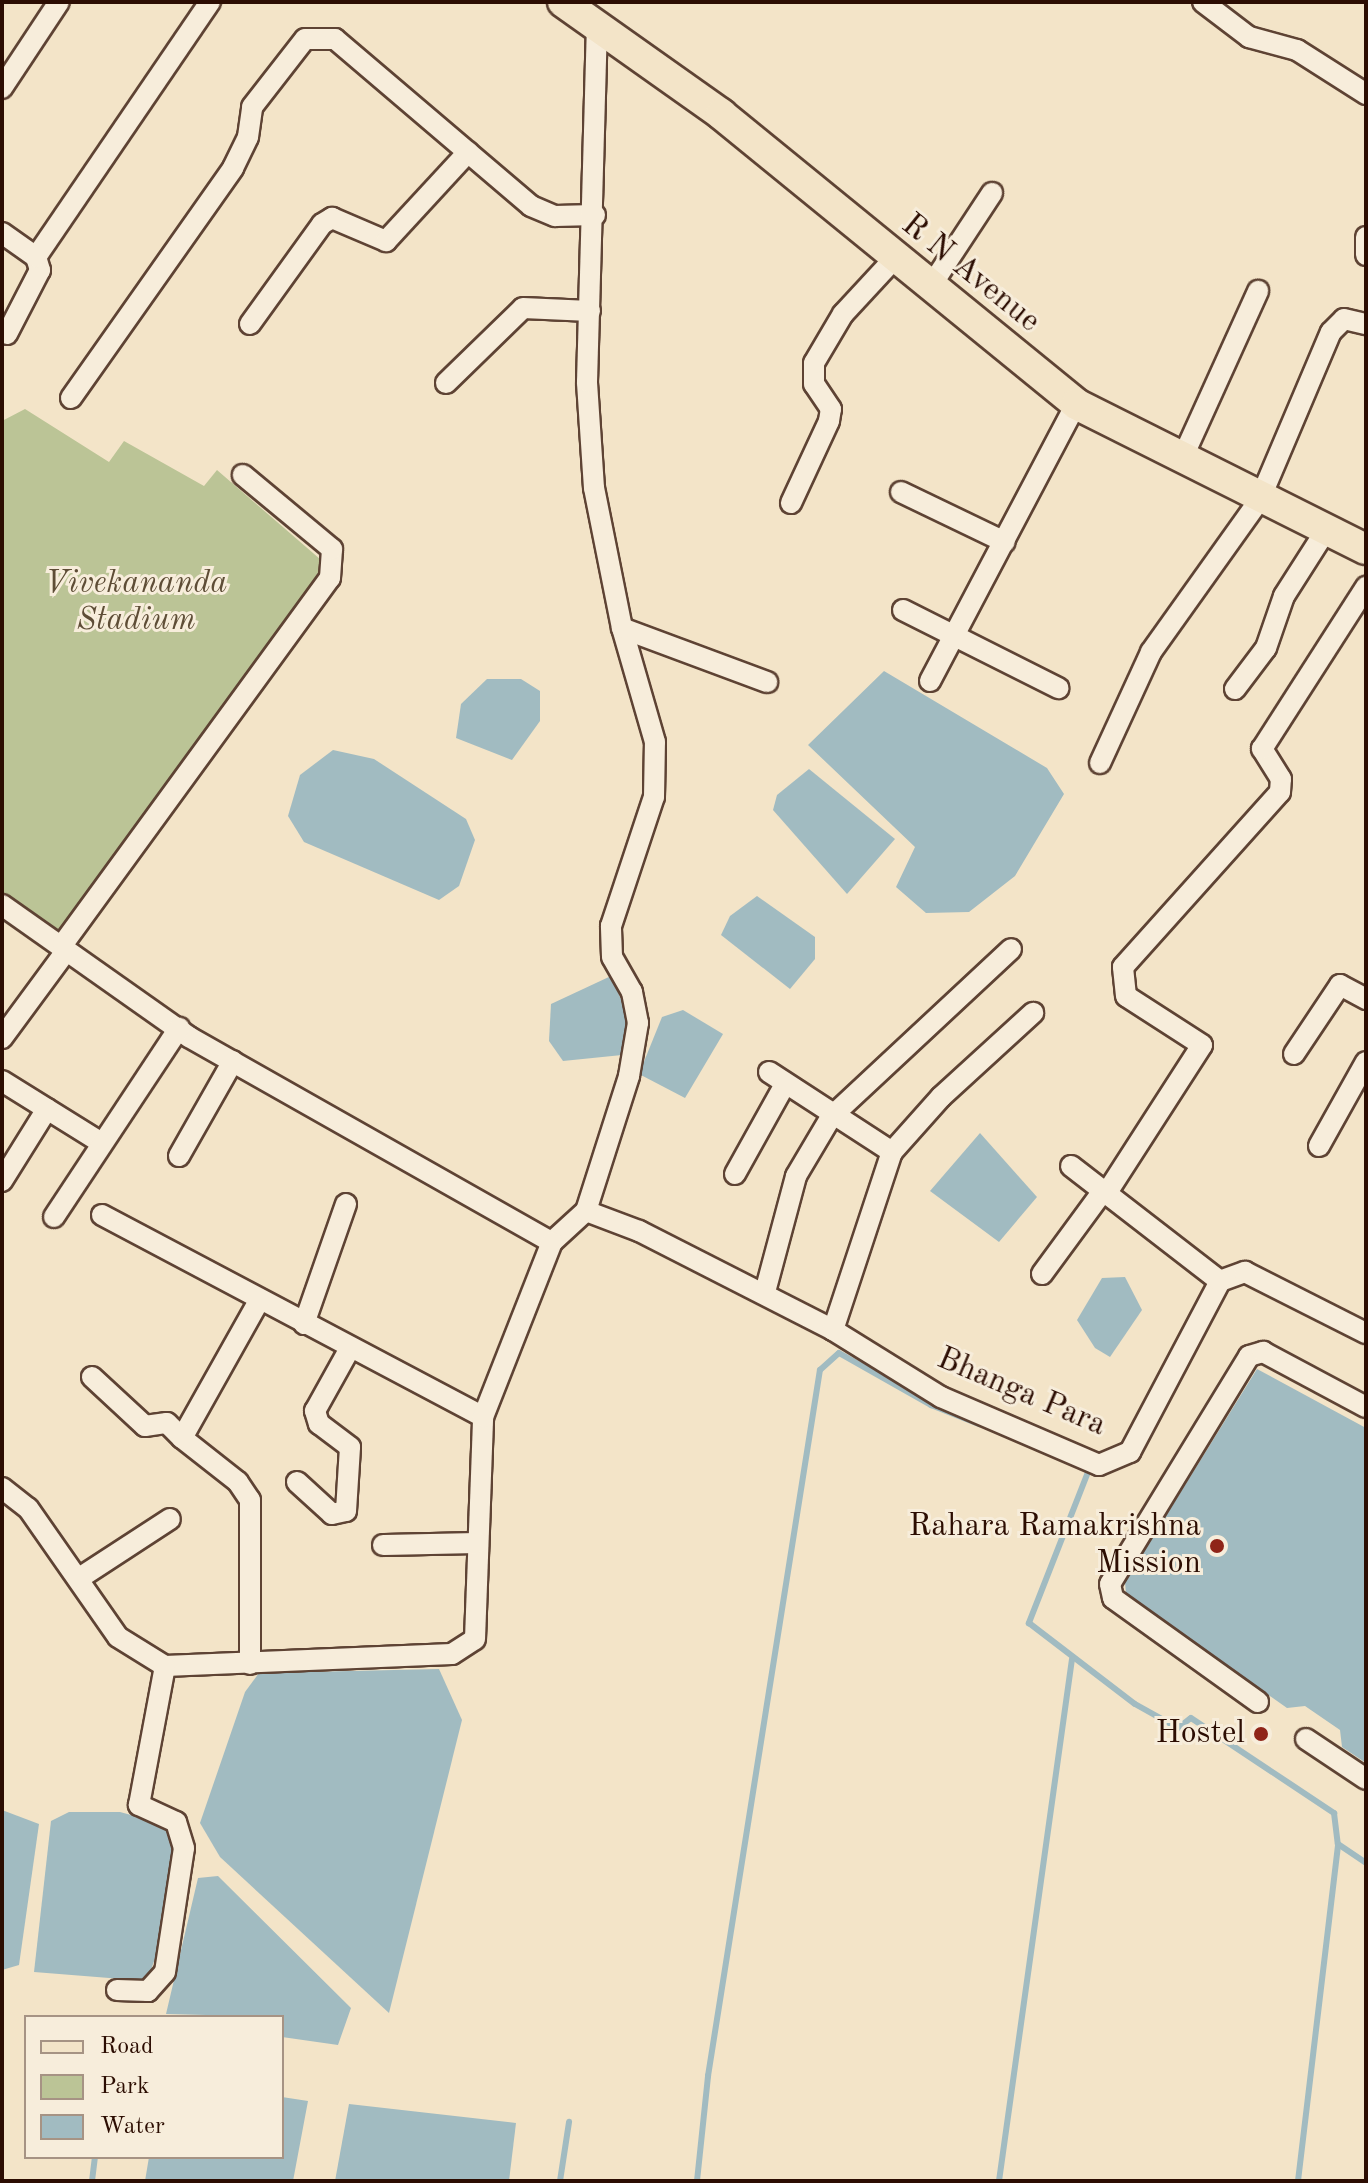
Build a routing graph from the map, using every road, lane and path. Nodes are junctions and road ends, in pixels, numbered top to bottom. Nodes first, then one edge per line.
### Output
1 (59, 2) edge
2 (210, 2) edge
3 (1203, 2) edge
4 (582, 12) edge
5 (6, 75) edge
6 (1366, 94) edge
7 (468, 152) junction
8 (992, 193) dead end
9 (595, 215) junction
10 (2, 233) edge
11 (1366, 237) edge
12 (1366, 255) edge
13 (36, 257) junction
14 (893, 260) junction
15 (929, 289) junction
16 (1258, 291) dead end
17 (590, 311) junction
18 (250, 324) dead end
19 (1366, 324) edge
20 (7, 334) dead end
21 (446, 383) dead end
22 (71, 398) dead end
23 (1076, 404) junction
24 (1181, 461) junction
25 (243, 475) dead end
26 (901, 492) dead end
27 (1260, 499) junction
28 (791, 503) dead end
29 (1325, 532) junction
30 (1363, 540) edge
31 (1005, 542) junction
32 (1366, 587) edge
33 (903, 610) dead end
34 (622, 628) junction
35 (955, 639) junction
36 (930, 681) dead end
37 (767, 682) dead end
38 (1058, 688) dead end
39 (1235, 689) dead end
40 (1100, 763) dead end
41 (2, 905) edge
42 (64, 949) junction
43 (1011, 949) dead end
44 (1366, 999) edge
45 (1033, 1013) dead end
46 (179, 1028) junction
47 (2, 1038) edge
48 (1294, 1054) dead end
49 (233, 1061) junction
50 (1366, 1062) edge
51 (2, 1081) edge
52 (47, 1109) junction
53 (831, 1117) junction
54 (100, 1142) junction
55 (1319, 1146) dead end
56 (892, 1152) junction
57 (179, 1156) dead end
58 (1071, 1166) dead end
59 (735, 1174) dead end
60 (2, 1181) edge
61 (1104, 1193) junction
62 (346, 1204) dead end
63 (586, 1211) junction
64 (102, 1215) dead end
65 (54, 1217) dead end
66 (552, 1242) junction
67 (1042, 1274) dead end
68 (1220, 1281) junction
69 (765, 1292) junction
70 (259, 1301) junction
71 (304, 1324) junction
72 (833, 1330) junction
73 (1366, 1333) edge
74 (350, 1348) junction
75 (92, 1377) dead end
76 (1366, 1407) edge
77 (483, 1417) junction
78 (182, 1438) junction
79 (297, 1482) dead end
80 (2, 1488) edge
81 (170, 1519) dead end
82 (478, 1543) junction
83 (383, 1545) dead end
84 (81, 1577) junction
85 (250, 1664) junction
86 (165, 1666) junction
87 (1258, 1702) dead end
88 (1306, 1739) dead end
89 (1366, 1779) edge
90 (117, 1990) dead end

1 - 5 street
2 - 13 street
3 - 6 street
4 - 9 street
4 - 14 main road, R N Avenue
7 - 9 street
7 - 18 street
7 - 22 street
8 - 15 street
9 - 17 street
10 - 13 street
11 - 12 street
13 - 20 street
14 - 15 main road, R N Avenue
14 - 28 street
15 - 23 main road, R N Avenue
16 - 24 street
17 - 21 street
17 - 34 street
19 - 27 street
23 - 24 main road, R N Avenue
23 - 31 street
24 - 27 main road, R N Avenue
25 - 42 street
26 - 31 street
27 - 29 main road, R N Avenue
27 - 40 street
29 - 30 main road, R N Avenue
29 - 39 street
31 - 35 street
32 - 61 street
33 - 35 street
34 - 37 street
34 - 63 street
35 - 36 street
35 - 38 street
41 - 42 street
42 - 46 street
42 - 47 street
43 - 53 street
44 - 48 street
45 - 56 street
46 - 49 street
46 - 54 street
49 - 57 street
49 - 66 street
50 - 55 street
51 - 52 street
52 - 54 street
52 - 60 street
53 - 56 street
53 - 59 street
53 - 69 street
54 - 65 street
56 - 72 street
58 - 61 street
61 - 67 street
61 - 68 street
62 - 71 street
63 - 66 street
63 - 69 street, Bhanga Para
64 - 70 street
66 - 77 street
68 - 72 street, Bhanga Para
68 - 73 street
69 - 72 street, Bhanga Para
70 - 71 street
70 - 78 street
71 - 74 street
74 - 77 street
74 - 79 street
75 - 78 street
76 - 87 street
77 - 82 street
78 - 85 street
80 - 84 street
81 - 84 street
82 - 83 street
82 - 85 street
84 - 86 street
85 - 86 street
86 - 90 street
88 - 89 street

